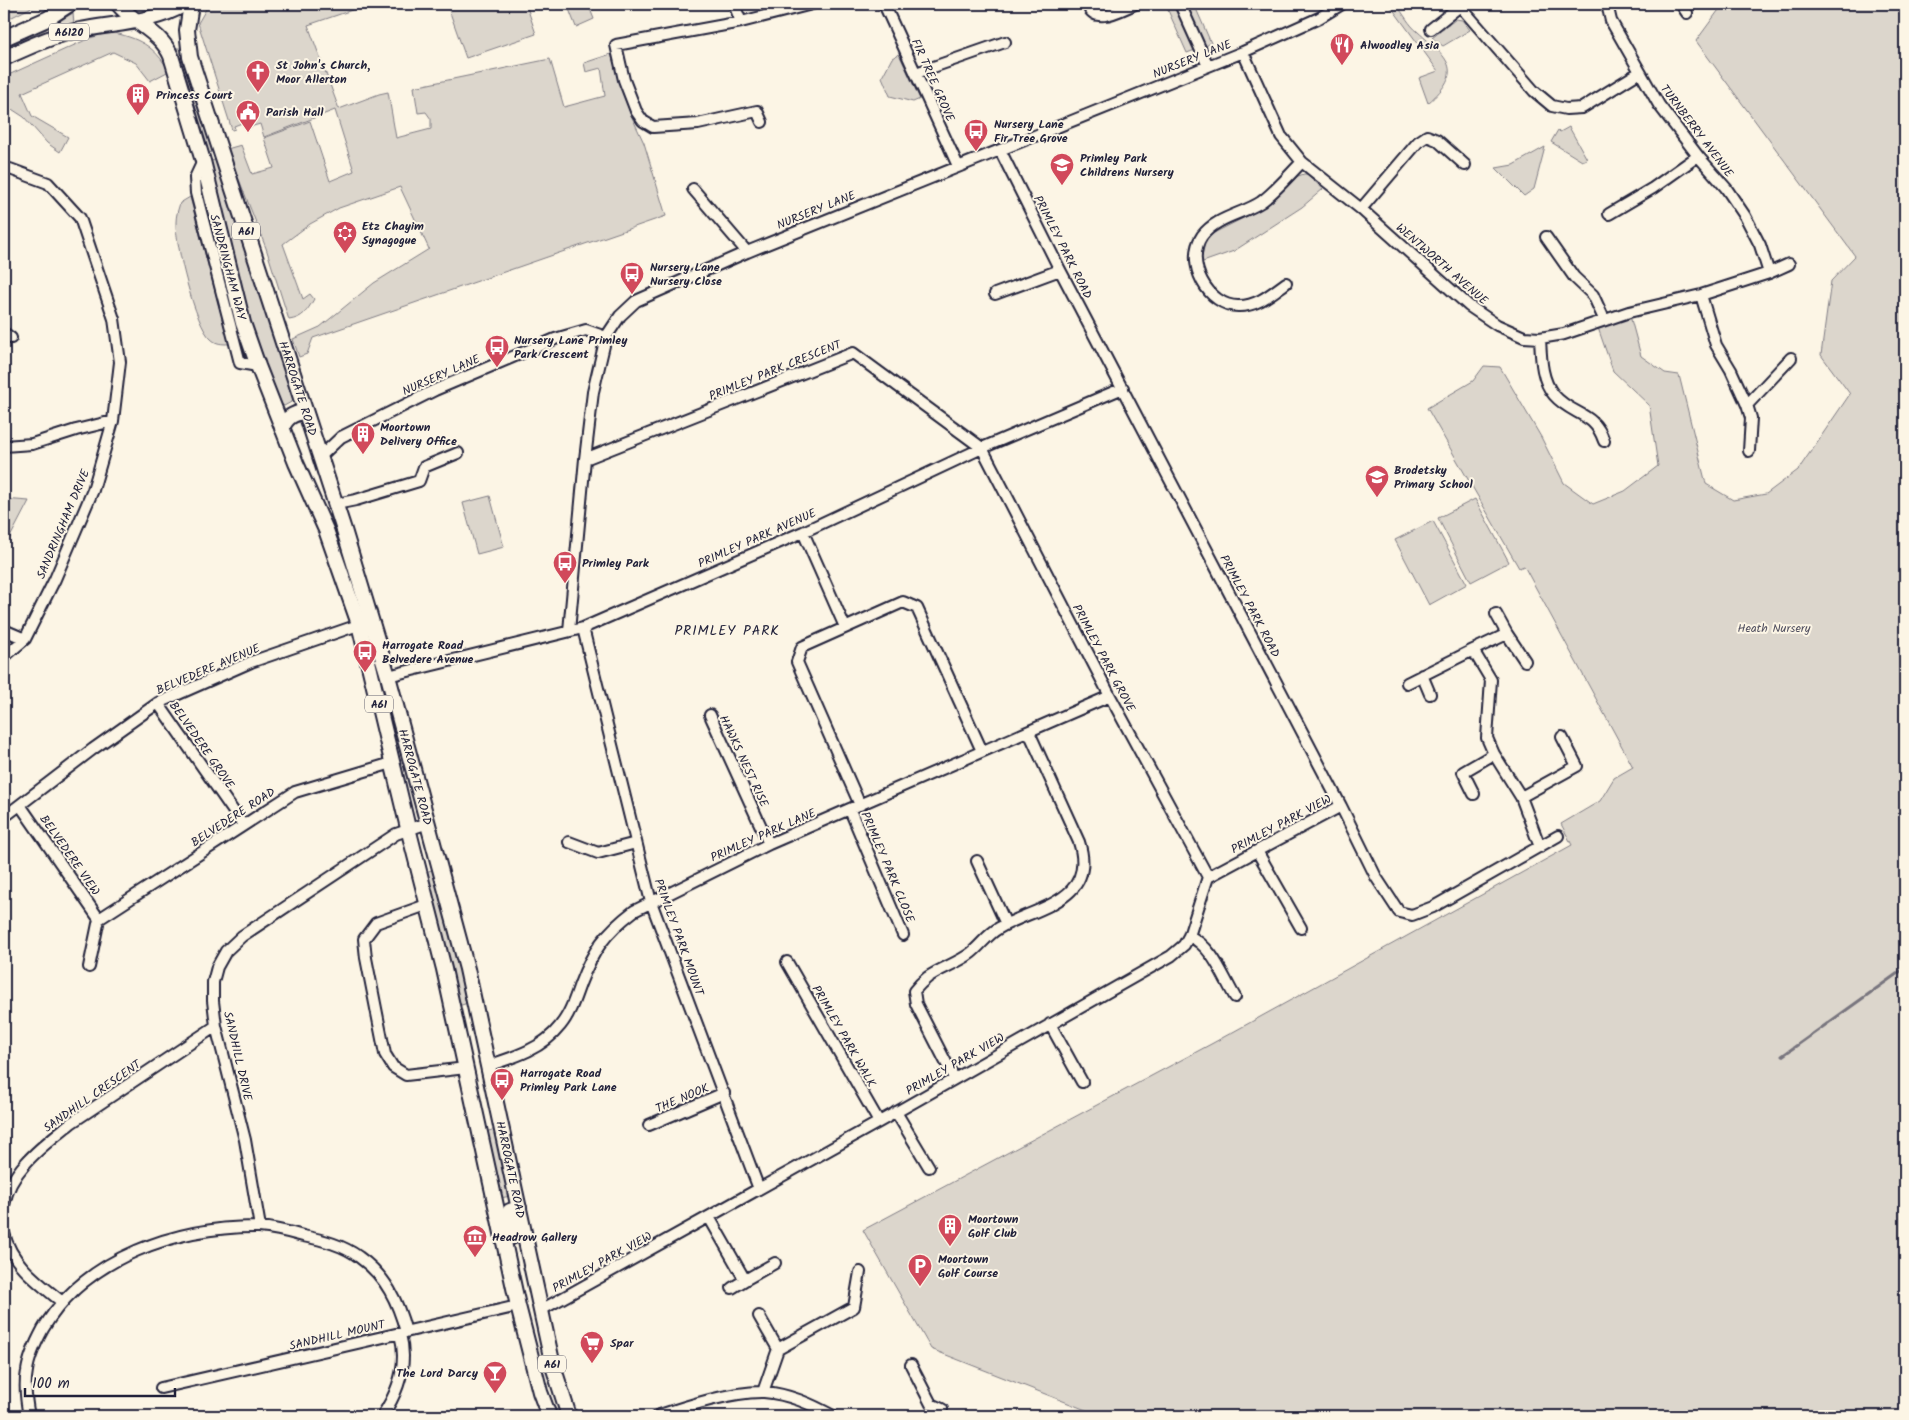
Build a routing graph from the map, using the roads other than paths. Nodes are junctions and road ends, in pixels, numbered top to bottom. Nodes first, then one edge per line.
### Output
1 (70, 4) edge
2 (118, 4) edge
3 (185, 4) edge
4 (191, 4) edge
5 (734, 4) edge
6 (812, 4) edge
7 (884, 4) edge
8 (1087, 4) edge
9 (1135, 4) edge
10 (1180, 4) edge
11 (1342, 4) edge
12 (1607, 4) edge
13 (1681, 4) edge
14 (1687, 13) dead end
15 (137, 20) junction
16 (741, 22) junction
17 (1431, 29) dead end
18 (4, 38) edge
19 (1006, 42) dead end
20 (1243, 52) junction
21 (4, 58) edge
22 (1208, 66) junction
23 (1640, 72) junction
24 (916, 73) junction
25 (762, 122) dead end
26 (1000, 150) junction
27 (1698, 156) junction
28 (1302, 162) junction
29 (1465, 165) dead end
30 (958, 166) junction
31 (4, 170) edge
32 (693, 189) dead end
33 (1361, 209) junction
34 (1609, 214) dead end
35 (1546, 237) dead end
36 (747, 252) junction
37 (1789, 264) dead end
38 (1060, 270) junction
39 (1769, 272) junction
40 (1286, 282) dead end
41 (995, 294) dead end
42 (1701, 295) junction
43 (1604, 319) junction
44 (606, 337) junction
45 (1540, 338) junction
46 (1791, 358) dead end
47 (1123, 388) junction
48 (1747, 405) junction
49 (305, 411) junction
50 (113, 421) junction
51 (282, 428) junction
52 (1604, 441) dead end
53 (4, 446) edge
54 (982, 448) junction
55 (1749, 450) dead end
56 (458, 453) dead end
57 (320, 457) junction
58 (585, 459) junction
59 (325, 472) junction
60 (336, 504) junction
61 (317, 512) junction
62 (803, 532) junction
63 (1496, 614) dead end
64 (366, 622) junction
65 (845, 627) junction
66 (583, 628) junction
67 (4, 630) edge
68 (569, 631) junction
69 (1507, 634) junction
70 (25, 638) junction
71 (1474, 650) junction
72 (4, 656) edge
73 (1525, 661) dead end
74 (1422, 675) junction
75 (388, 676) junction
76 (1407, 682) dead end
77 (1430, 694) dead end
78 (1110, 696) junction
79 (158, 703) junction
80 (710, 715) dead end
81 (1029, 732) junction
82 (1562, 737) dead end
83 (982, 751) junction
84 (1494, 754) junction
85 (392, 763) junction
86 (1474, 794) dead end
87 (1521, 797) junction
88 (20, 805) junction
89 (860, 805) junction
90 (1341, 806) junction
91 (850, 810) junction
92 (4, 817) edge
93 (428, 823) junction
94 (243, 825) junction
95 (408, 828) junction
96 (1558, 836) dead end
97 (569, 842) dead end
98 (636, 843) junction
99 (769, 844) junction
100 (1540, 847) junction
101 (1258, 851) junction
102 (977, 861) dead end
103 (1208, 877) junction
104 (651, 902) junction
105 (429, 904) junction
106 (99, 919) junction
107 (1006, 924) junction
108 (1300, 928) dead end
109 (903, 934) dead end
110 (1189, 936) junction
111 (787, 962) dead end
112 (89, 967) dead end
113 (1235, 997) dead end
114 (476, 1009) junction
115 (1050, 1024) junction
116 (216, 1026) junction
117 (487, 1066) junction
118 (466, 1068) junction
119 (954, 1078) junction
120 (1082, 1082) dead end
121 (724, 1093) junction
122 (896, 1112) junction
123 (879, 1122) junction
124 (649, 1125) dead end
125 (478, 1126) junction
126 (929, 1166) dead end
127 (759, 1189) junction
128 (4, 1204) edge
129 (519, 1208) junction
130 (709, 1217) junction
131 (260, 1227) junction
132 (4, 1233) edge
133 (775, 1263) dead end
134 (509, 1266) junction
135 (860, 1272) dead end
136 (745, 1280) junction
137 (732, 1288) dead end
138 (62, 1302) junction
139 (518, 1306) junction
140 (541, 1310) junction
141 (759, 1316) dead end
142 (403, 1333) junction
143 (778, 1349) junction
144 (911, 1364) dead end
145 (161, 1388) dead end
146 (540, 1392) junction
147 (763, 1392) junction
148 (29, 1416) edge
149 (382, 1416) edge
150 (549, 1416) edge
151 (569, 1416) edge
152 (657, 1416) edge
153 (833, 1416) edge
154 (939, 1416) edge

1 - 18 highway, A6120
2 - 15 highway, HARROGATE ROAD
3 - 15 highway
4 - 49 highway, HARROGATE ROAD / A61
5 - 16 street
6 - 16 street
7 - 24 street, FIR TREE GROVE
8 - 9 street
10 - 22 street
11 - 20 street, NURSERY LANE
12 - 23 street, TURNBERRY AVENUE
13 - 14 street
15 - 21 highway, A6120
15 - 51 highway, HARROGATE ROAD / A61
16 - 25 street
17 - 23 street
19 - 24 street
20 - 22 street, NURSERY LANE
20 - 28 street, WENTWORTH AVENUE
22 - 26 street, NURSERY LANE
23 - 27 street, TURNBERRY AVENUE
24 - 30 street, FIR TREE GROVE
26 - 30 street, NURSERY LANE
26 - 38 street, PRIMLEY PARK ROAD
27 - 34 street
27 - 39 street, TURNBERRY AVENUE
28 - 33 street, WENTWORTH AVENUE
28 - 40 street
29 - 33 street
30 - 36 street, NURSERY LANE
31 - 50 street, SANDRINGHAM DRIVE
32 - 36 street
33 - 45 street, WENTWORTH AVENUE
35 - 43 street
36 - 44 street, NURSERY LANE
37 - 39 street, WENTWORTH AVENUE
38 - 41 street
38 - 47 street, PRIMLEY PARK ROAD
39 - 42 street, WENTWORTH AVENUE
42 - 43 street, WENTWORTH AVENUE
42 - 48 street
43 - 45 street, WENTWORTH AVENUE
44 - 57 street, NURSERY LANE
44 - 58 street
45 - 52 street
46 - 48 street
47 - 54 street, PRIMLEY PARK AVENUE
47 - 90 street, PRIMLEY PARK ROAD
48 - 55 street
49 - 51 highway
49 - 57 highway, HARROGATE ROAD / A61
50 - 53 street
50 - 70 street, SANDRINGHAM DRIVE
51 - 61 highway, HARROGATE ROAD / A61
54 - 58 street, PRIMLEY PARK CRESCENT
54 - 62 street, PRIMLEY PARK AVENUE
54 - 78 street, PRIMLEY PARK GROVE
56 - 60 street
57 - 59 highway, HARROGATE ROAD / A61
58 - 68 street
59 - 60 highway, HARROGATE ROAD / A61
59 - 61 highway
60 - 64 highway, HARROGATE ROAD / A61
61 - 64 highway, HARROGATE ROAD / A61
62 - 65 street
62 - 66 street, PRIMLEY PARK AVENUE
63 - 69 street
64 - 75 highway, HARROGATE ROAD / A61
64 - 79 street, BELVEDERE AVENUE
64 - 85 highway, HARROGATE ROAD / A61
65 - 83 street
65 - 89 street
66 - 68 street, PRIMLEY PARK AVENUE
66 - 98 street, PRIMLEY PARK MOUNT
67 - 70 street
68 - 75 street, PRIMLEY PARK AVENUE
69 - 71 street
69 - 73 street
70 - 72 street, SANDRINGHAM DRIVE
71 - 74 street
71 - 84 street
74 - 76 street
74 - 77 street
75 - 93 highway, HARROGATE ROAD / A61
78 - 81 street, PRIMLEY PARK LANE
78 - 103 street, PRIMLEY PARK GROVE
79 - 88 street, BELVEDERE AVENUE
79 - 94 street, BELVEDERE GROVE
80 - 99 street, HAWKS NEST RISE
81 - 83 street, PRIMLEY PARK LANE
81 - 107 street
82 - 87 street
83 - 89 street, PRIMLEY PARK LANE
84 - 86 street
84 - 87 street
85 - 94 street, BELVEDERE ROAD
85 - 95 highway, HARROGATE ROAD / A61
87 - 100 street
88 - 92 street, BELVEDERE AVENUE
88 - 106 street, BELVEDERE VIEW
89 - 91 street, PRIMLEY PARK LANE
90 - 100 street, PRIMLEY PARK ROAD
90 - 101 street, PRIMLEY PARK VIEW
91 - 99 street, PRIMLEY PARK LANE
91 - 109 street, PRIMLEY PARK CLOSE
93 - 95 street, SANDHILL DRIVE
93 - 114 highway, HARROGATE ROAD / A61
94 - 106 street, BELVEDERE ROAD
95 - 105 highway, HARROGATE ROAD / A61
95 - 116 street, SANDHILL DRIVE
96 - 100 street, PRIMLEY PARK ROAD
97 - 98 street
98 - 104 street, PRIMLEY PARK MOUNT
99 - 104 street, PRIMLEY PARK LANE
101 - 103 street, PRIMLEY PARK VIEW
101 - 108 street
102 - 107 street
103 - 110 street, PRIMLEY PARK VIEW
104 - 117 street, PRIMLEY PARK LANE
104 - 121 street, PRIMLEY PARK MOUNT
105 - 118 highway, HARROGATE ROAD / A61
105 - 118 street
106 - 112 street
107 - 119 street
110 - 113 street
110 - 115 street, PRIMLEY PARK VIEW
111 - 123 street, PRIMLEY PARK WALK
114 - 117 highway, HARROGATE ROAD / A61
114 - 118 highway
115 - 119 street, PRIMLEY PARK VIEW
115 - 120 street
116 - 128 street, SANDHILL CRESCENT
116 - 131 street, SANDHILL DRIVE
117 - 125 highway
117 - 129 highway, HARROGATE ROAD / A61
118 - 125 highway, HARROGATE ROAD / A61
119 - 122 street, PRIMLEY PARK VIEW
121 - 124 street, THE NOOK
121 - 127 street, PRIMLEY PARK MOUNT
122 - 123 street, PRIMLEY PARK VIEW
122 - 126 street
123 - 127 street, PRIMLEY PARK VIEW
125 - 134 highway, HARROGATE ROAD / A61
127 - 130 street, PRIMLEY PARK VIEW
129 - 134 highway
129 - 140 highway, HARROGATE ROAD / A61
130 - 136 street
130 - 140 street, PRIMLEY PARK VIEW
131 - 138 street
131 - 142 street
132 - 138 street
133 - 136 street
134 - 139 highway, HARROGATE ROAD / A61
135 - 143 street
136 - 137 street
138 - 148 street
139 - 142 street, SANDHILL MOUNT
139 - 146 highway, HARROGATE ROAD / A61
140 - 146 highway
140 - 151 highway, HARROGATE ROAD / A61
141 - 143 street
142 - 145 street, SANDHILL MOUNT
142 - 149 street
143 - 147 street
144 - 154 street
146 - 150 highway, HARROGATE ROAD / A61
147 - 152 street
147 - 153 street

